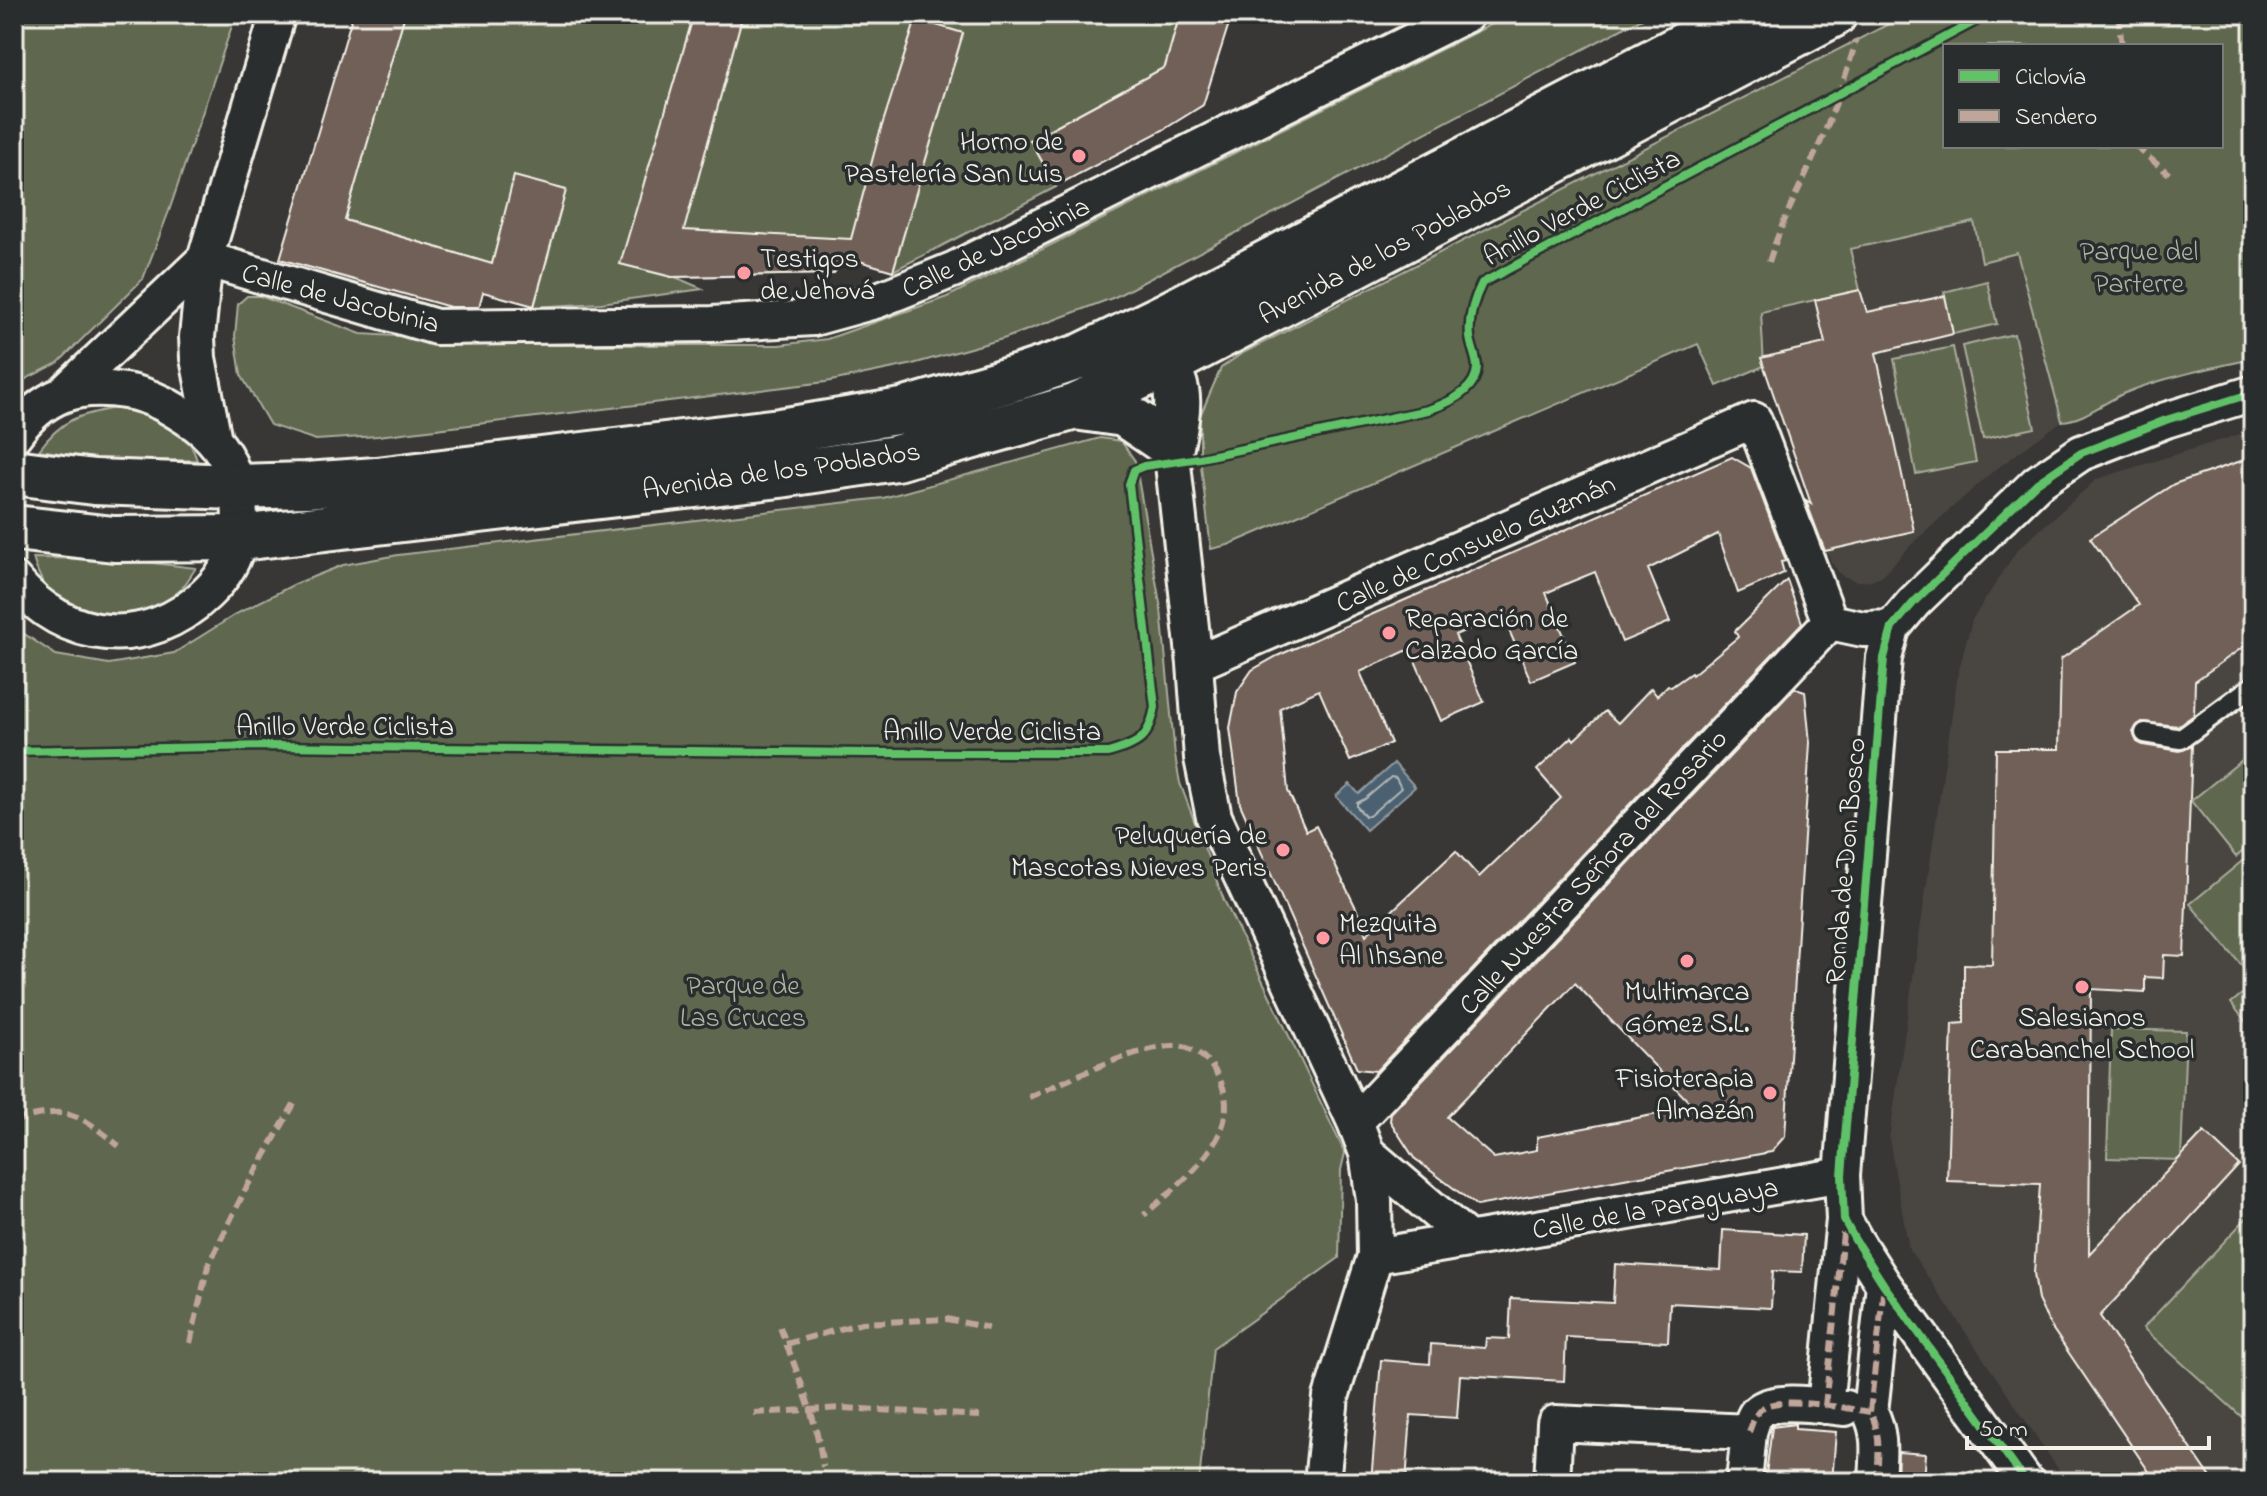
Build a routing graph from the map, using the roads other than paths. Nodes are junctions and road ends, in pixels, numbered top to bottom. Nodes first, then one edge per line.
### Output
1 (278, 14) edge
2 (1467, 14) edge
3 (1744, 14) edge
4 (1834, 14) edge
5 (205, 259) junction
6 (1082, 356) junction
7 (1163, 366) junction
8 (66, 391) junction
9 (2253, 393) edge
10 (1075, 407) junction
11 (14, 435) edge
12 (214, 440) junction
13 (1171, 446) junction
14 (14, 472) edge
15 (237, 487) junction
16 (14, 528) edge
17 (239, 538) junction
18 (14, 580) edge
19 (1830, 622) junction
20 (1892, 628) junction
21 (1195, 664) junction
22 (2253, 686) edge
23 (2145, 733) dead end
24 (1361, 1138) junction
25 (1842, 1175) junction
26 (1844, 1220) junction
27 (1468, 1239) junction
28 (1375, 1256) junction
29 (1884, 1285) junction
30 (1825, 1406) junction
31 (1870, 1412) junction
32 (1749, 1432) junction
33 (1322, 1482) edge
34 (1552, 1482) edge
35 (1744, 1482) edge
36 (1877, 1482) edge
37 (2026, 1482) edge

1 - 5 street
2 - 5 street, Calle de Jacobinia
3 - 6 main road, Avenida de los Poblados
4 - 7 main road, Avenida de los Poblados
5 - 8 street
5 - 12 street
6 - 7 main road
6 - 15 main road, Avenida de los Poblados
7 - 10 main road, Avenida de los Poblados
7 - 13 main road
8 - 11 street
8 - 12 street
9 - 20 street, Ronda de Don Bosco
10 - 13 main road
10 - 17 main road, Avenida de los Poblados
12 - 15 street
13 - 21 street
14 - 15 main road, Avenida de los Poblados
15 - 17 street
16 - 17 main road, Avenida de los Poblados
17 - 18 street
19 - 20 street
19 - 21 street, Calle de Consuelo Guzmán
19 - 24 street, Calle Nuestra Señora del Rosario
20 - 25 street, Ronda de Don Bosco
21 - 24 street
22 - 23 lane
24 - 27 street
24 - 28 street
25 - 26 street, Ronda de Don Bosco
25 - 27 street, Calle de la Paraguaya
26 - 29 street, Ronda de Don Bosco
26 - 30 street
27 - 28 street, Calle de la Paraguaya
28 - 33 street
29 - 31 street
29 - 37 street, Ronda de Don Bosco
30 - 31 street
30 - 32 street
31 - 36 street
32 - 34 street
32 - 35 street

